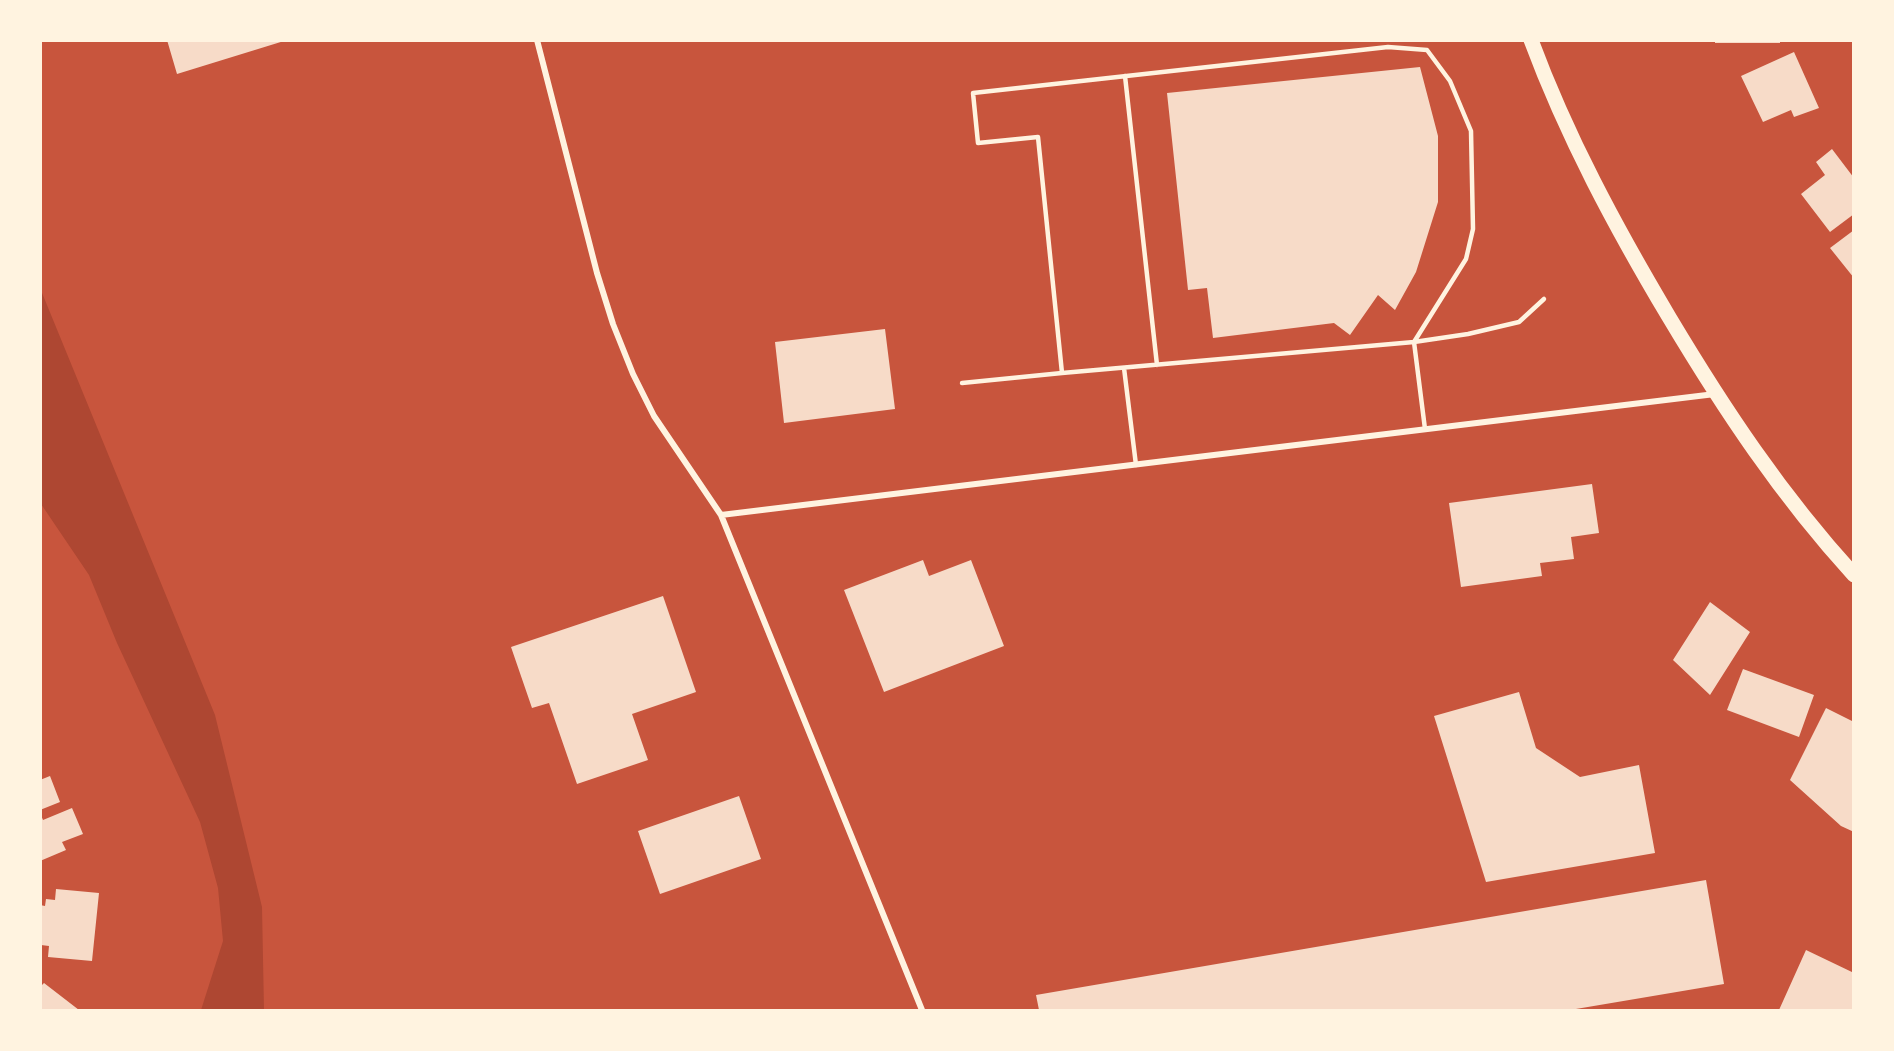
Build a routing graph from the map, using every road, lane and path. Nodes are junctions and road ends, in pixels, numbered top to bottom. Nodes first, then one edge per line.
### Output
1 (537, 40) edge
2 (1531, 40) edge
3 (1125, 76) junction
4 (1544, 299) dead end
5 (1414, 342) junction
6 (1157, 365) junction
7 (1124, 368) junction
8 (1062, 373) junction
9 (962, 383) dead end
10 (1715, 394) junction
11 (1425, 429) junction
12 (1136, 465) junction
13 (721, 515) junction
14 (1854, 575) edge
15 (922, 1011) edge

1 - 13 street
2 - 10 main road
3 - 5 lane
3 - 6 lane
3 - 8 lane
4 - 5 lane
5 - 6 lane
5 - 11 lane
6 - 7 lane
7 - 8 lane
7 - 12 lane
8 - 9 lane
10 - 11 street
10 - 14 main road
11 - 12 street
12 - 13 street
13 - 15 street

